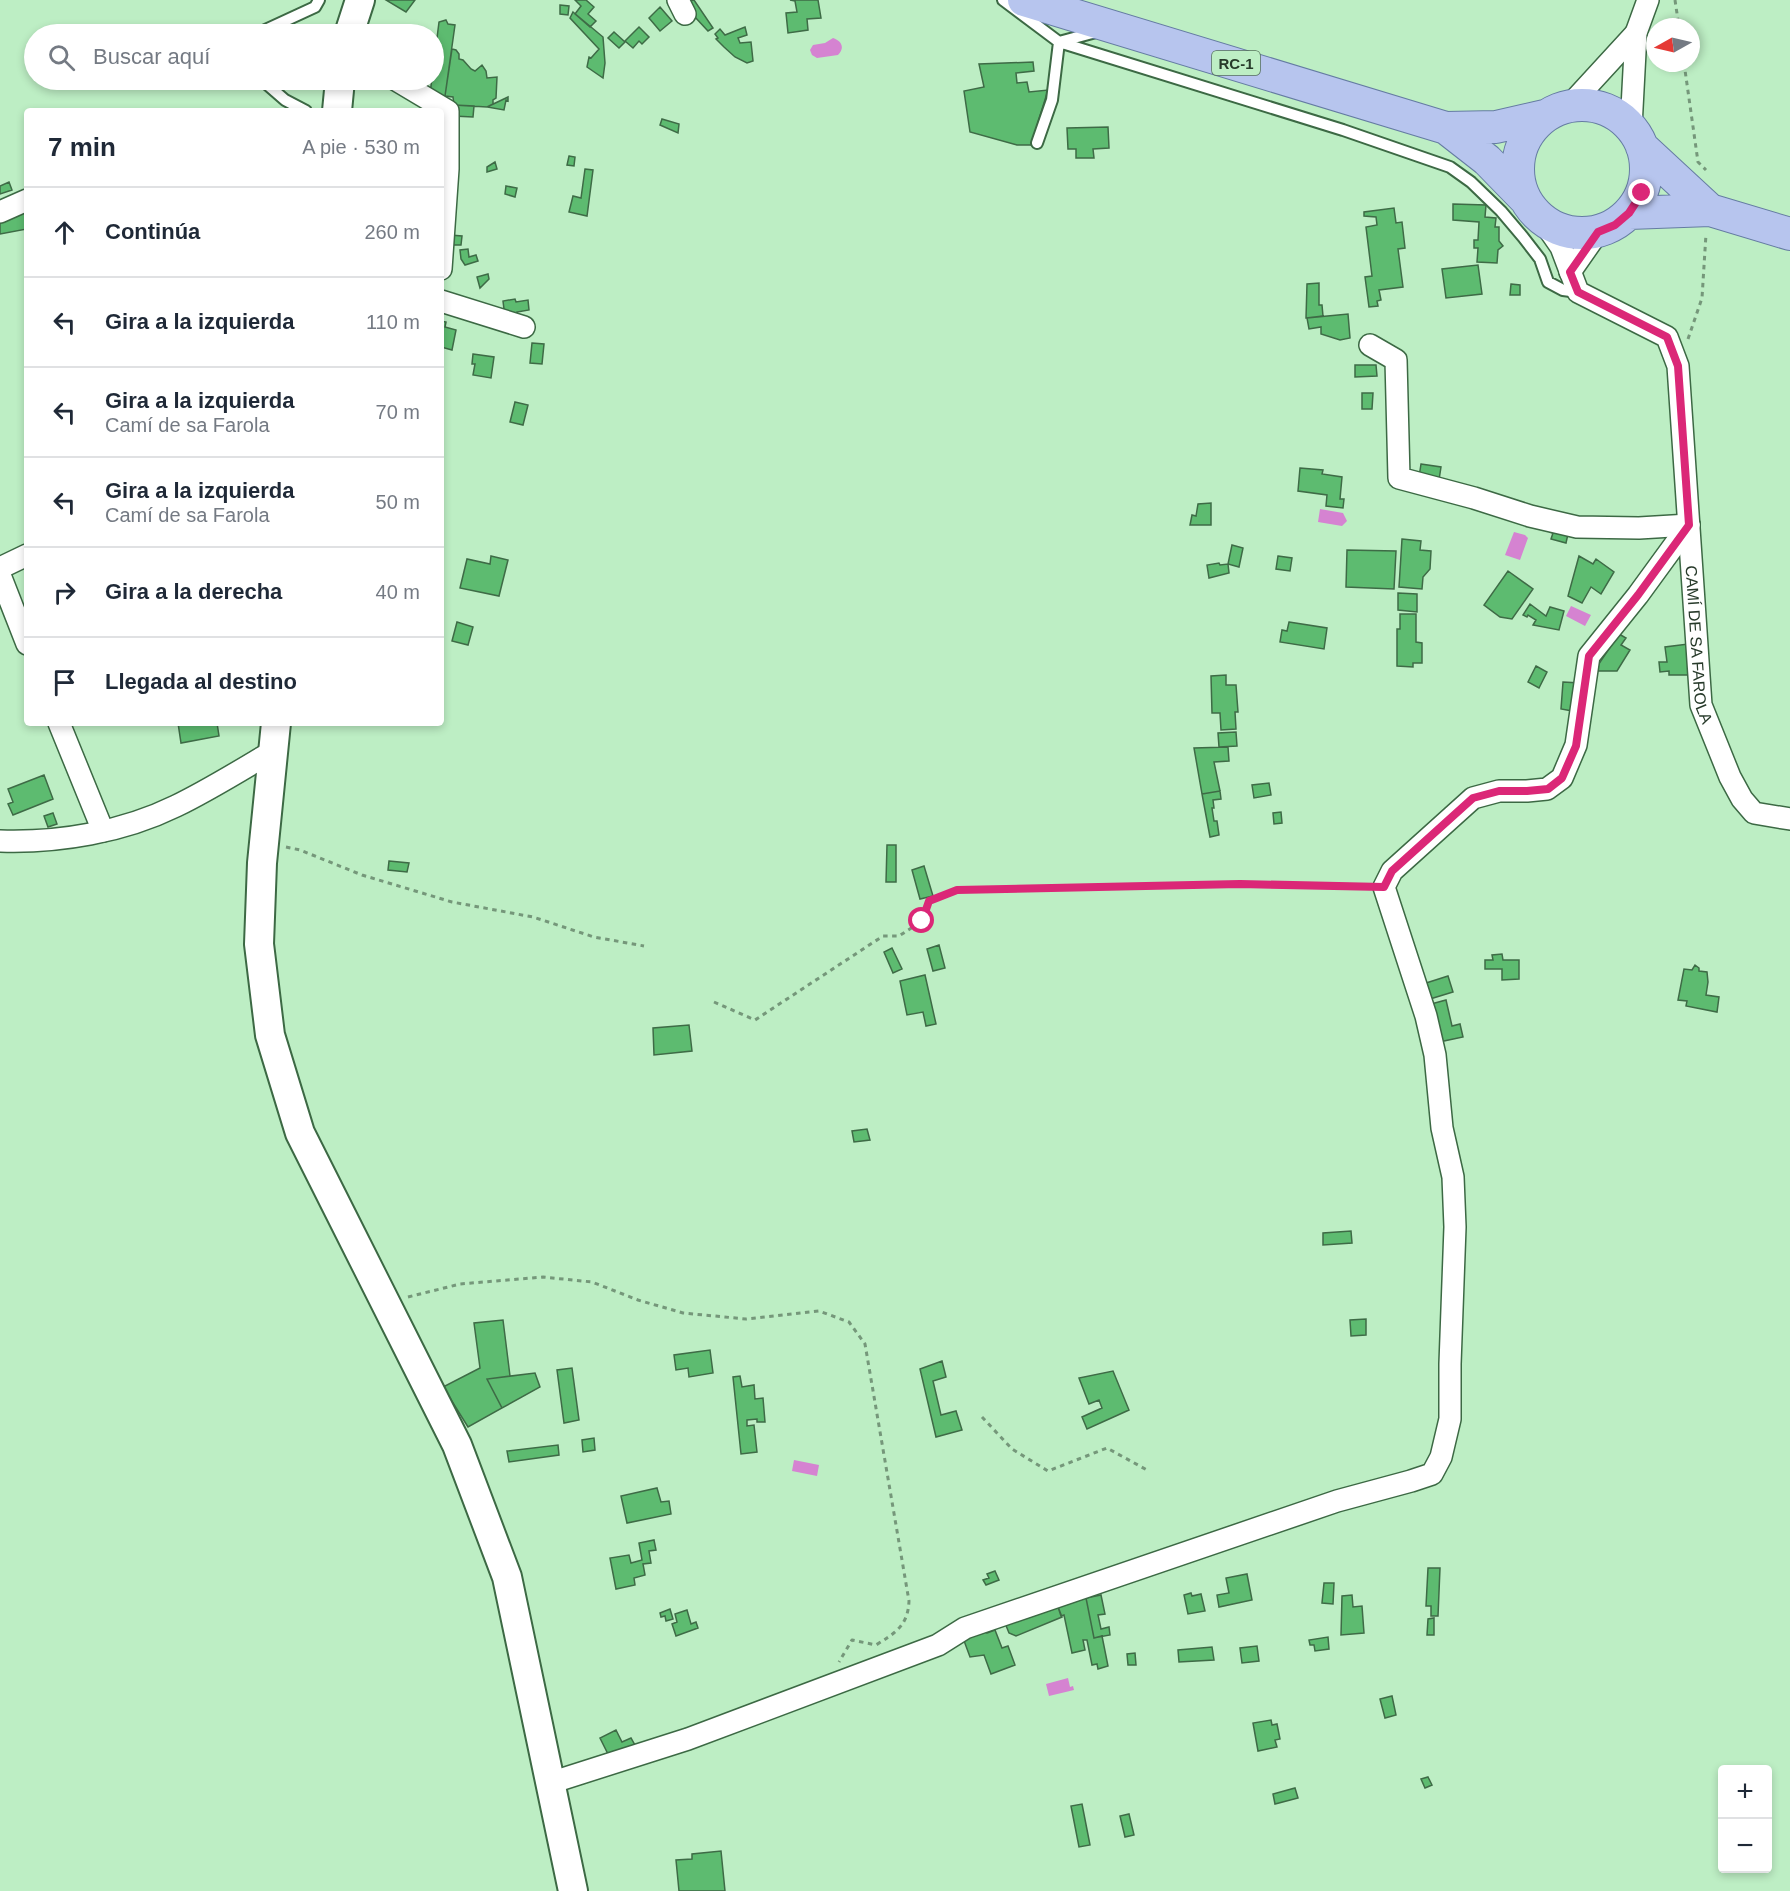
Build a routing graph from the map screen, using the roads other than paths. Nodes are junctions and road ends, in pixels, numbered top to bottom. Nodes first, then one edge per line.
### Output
1 (360, 0) edge
2 (1003, 0) edge
3 (1024, 0) edge
4 (1648, 0) edge
5 (317, 3) edge
6 (276, 24) edge
7 (353, 24) edge
8 (1117, 28) junction
9 (1636, 33) junction
10 (1059, 42) junction
11 (274, 90) edge
12 (339, 90) edge
13 (413, 90) edge
14 (300, 108) edge
15 (337, 108) edge
16 (443, 108) edge
17 (444, 109) edge
18 (1556, 111) junction
19 (1446, 128) junction
20 (1637, 137) junction
21 (1037, 143) dead end
22 (24, 201) edge
23 (1534, 210) junction
24 (1710, 210) junction
25 (0, 212) edge
26 (1629, 213) junction
27 (444, 226) edge
28 (1598, 232) junction
29 (1790, 234) edge
30 (1570, 272) junction
31 (1578, 292) junction
32 (444, 302) edge
33 (524, 327) dead end
34 (1370, 345) dead end
35 (1689, 525) junction
36 (24, 556) edge
37 (0, 568) edge
38 (0, 575) edge
39 (24, 636) edge
40 (60, 726) edge
41 (276, 726) edge
42 (273, 751) junction
43 (1790, 819) edge
44 (103, 831) junction
45 (0, 841) edge
46 (550, 1783) junction
47 (573, 1891) edge

1 - 7 street
2 - 10 lane
3 - 8 main road, RC-1
4 - 9 street
5 - 6 lane
8 - 10 lane
8 - 19 main road, RC-1
9 - 18 street
9 - 20 street
10 - 21 lane
10 - 31 lane
11 - 14 lane
12 - 15 street
13 - 16 street
17 - 27 street
18 - 19 main road, RC-1
18 - 20 main road, RC-1
18 - 23 main road
19 - 23 main road, RC-1
20 - 24 main road, RC-1
20 - 26 main road, RC-1
22 - 25 street
23 - 28 main road, RC-1
23 - 30 street
24 - 26 main road, RC-1
24 - 29 main road, RC-1
26 - 28 main road, RC-1
28 - 30 street
30 - 31 street
31 - 35 street, CAMÍ DE SA FAROLA
32 - 33 street
34 - 35 street
35 - 43 street, CAMÍ DE SA FAROLA
35 - 46 street
36 - 37 street
38 - 39 street
40 - 44 street
41 - 42 street
42 - 44 street
42 - 46 street
44 - 45 street
46 - 47 street

